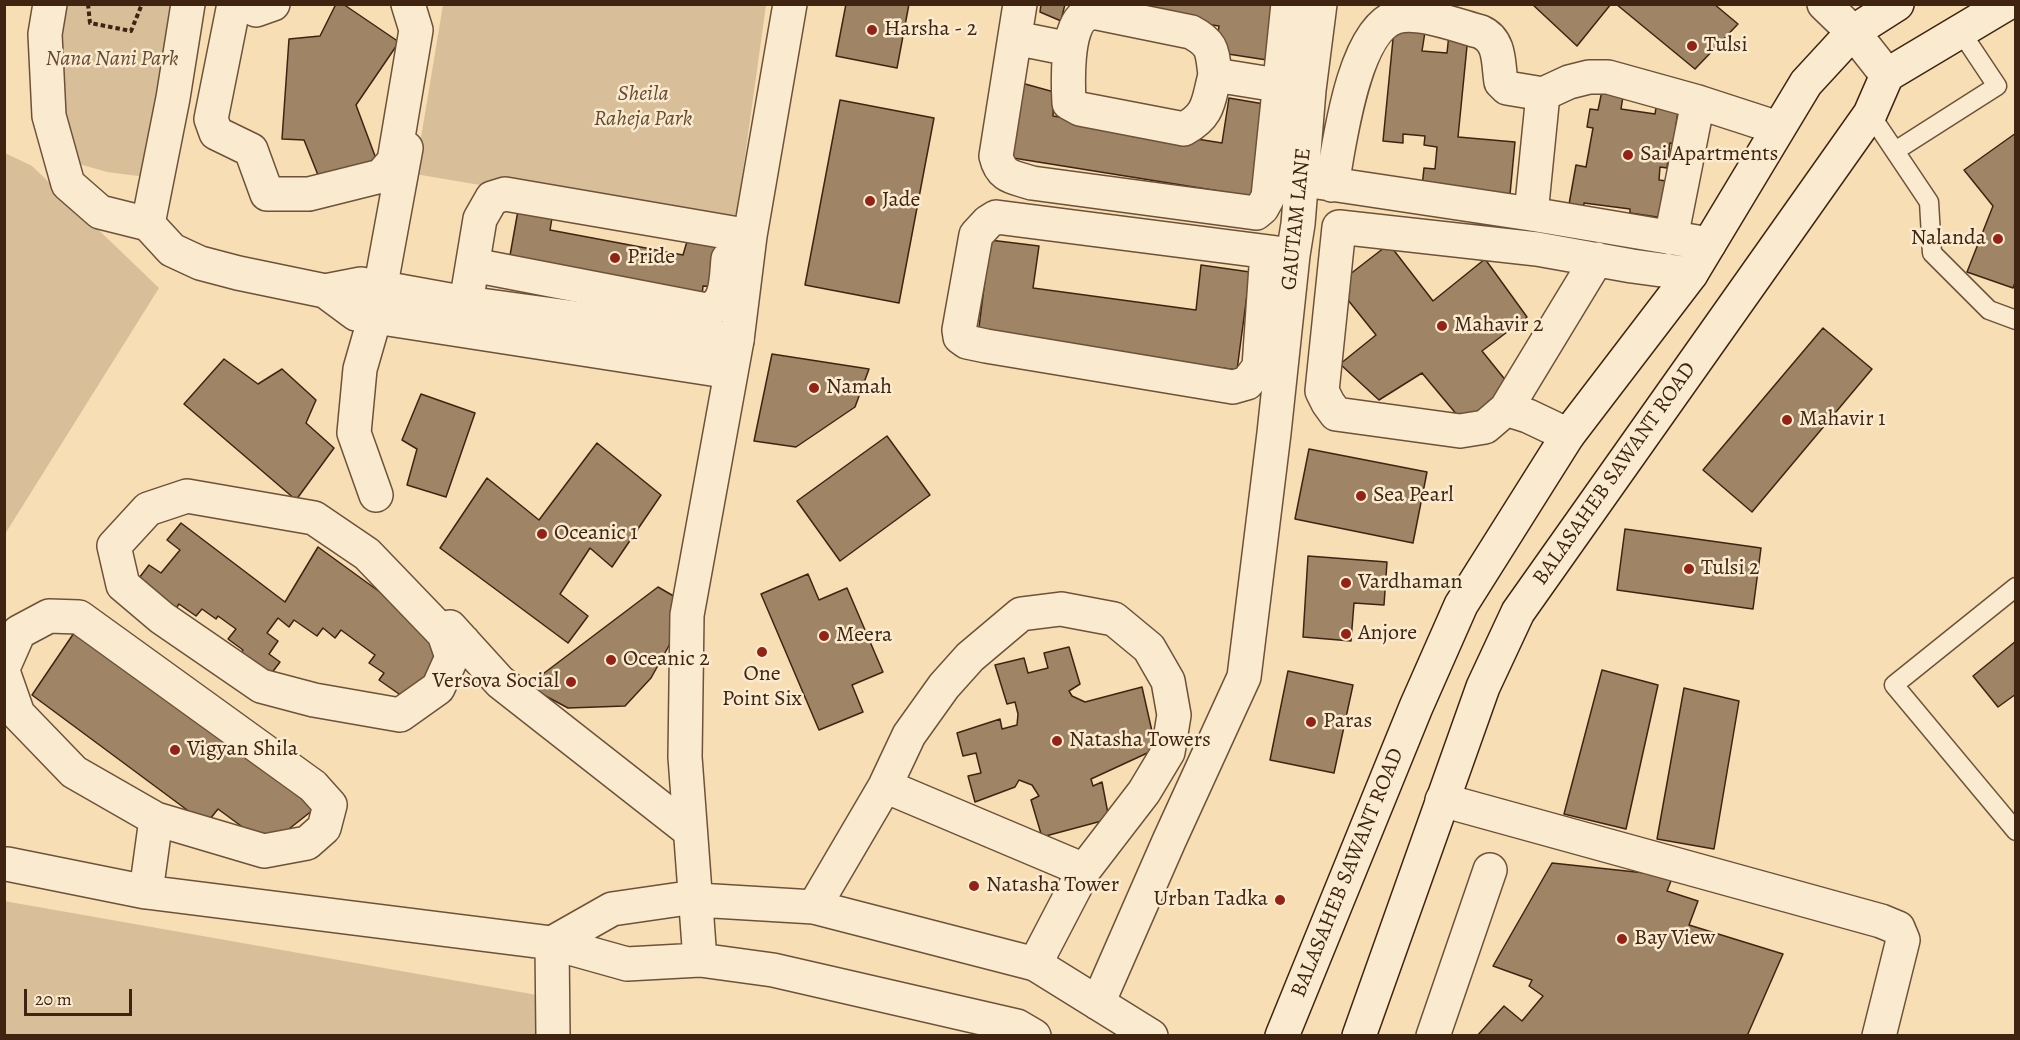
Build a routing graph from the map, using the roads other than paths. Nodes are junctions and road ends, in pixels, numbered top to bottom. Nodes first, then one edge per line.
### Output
1 (50, 4) edge
2 (188, 4) edge
3 (234, 4) edge
4 (244, 4) edge
5 (273, 4) edge
6 (408, 4) edge
7 (432, 4) edge
8 (790, 4) edge
9 (1020, 4) edge
10 (1288, 4) edge
11 (1320, 4) edge
12 (1824, 4) edge
13 (1897, 4) edge
14 (2006, 4) edge
15 (1853, 32) junction
16 (1961, 32) junction
17 (1015, 38) junction
18 (1071, 49) junction
19 (1215, 75) junction
20 (1887, 75) junction
21 (1294, 88) junction
22 (1543, 94) junction
23 (1698, 102) junction
24 (1870, 114) junction
25 (1778, 128) junction
26 (1895, 151) junction
27 (1317, 182) junction
28 (1531, 214) junction
29 (148, 224) junction
30 (1339, 227) junction
31 (740, 235) junction
32 (1671, 238) junction
33 (1286, 243) junction
34 (1709, 244) junction
35 (1597, 259) junction
36 (472, 265) junction
37 (1691, 274) junction
38 (377, 302) junction
39 (466, 303) junction
40 (2016, 320) edge
41 (736, 340) junction
42 (731, 372) junction
43 (1506, 409) junction
44 (1568, 435) junction
45 (376, 495) dead end
46 (404, 576) dead end
47 (2016, 586) edge
48 (458, 649) junction
49 (4, 666) edge
50 (4, 674) edge
51 (885, 786) junction
52 (1442, 800) junction
53 (156, 819) junction
54 (690, 831) junction
55 (2016, 831) edge
56 (7, 864) dead end
57 (1084, 870) junction
58 (1490, 870) dead end
59 (146, 891) junction
60 (696, 900) junction
61 (814, 907) junction
62 (552, 943) junction
63 (700, 960) junction
64 (1035, 964) junction
65 (1098, 1003) junction
66 (553, 1035) edge
67 (1034, 1035) edge
68 (1151, 1035) edge
69 (1282, 1035) edge
70 (1359, 1035) edge
71 (1433, 1035) edge
72 (1879, 1035) edge

1 - 29 street
2 - 29 street
3 - 6 street
4 - 5 street
7 - 38 street
8 - 31 street
9 - 17 street
10 - 21 street
11 - 21 street, GAUTAM LANE
12 - 15 street
13 - 15 street, BALASAHEB SAWANT ROAD
14 - 16 street
15 - 20 street
15 - 25 street, BALASAHEB SAWANT ROAD
16 - 20 street
16 - 26 lane
17 - 18 street
17 - 21 street
18 - 19 street
18 - 19 street
19 - 21 street
20 - 24 street, BALASAHEB SAWANT ROAD
21 - 27 street, GAUTAM LANE
22 - 23 street
22 - 27 street
22 - 28 street
23 - 25 street
23 - 32 street
24 - 26 lane
24 - 52 street, BALASAHEB SAWANT ROAD
25 - 34 street, BALASAHEB SAWANT ROAD
26 - 40 lane
27 - 28 street
27 - 33 street, GAUTAM LANE
28 - 32 street
29 - 38 street
30 - 33 street
30 - 35 street
30 - 43 street
31 - 36 street
31 - 36 street
31 - 41 street
32 - 34 street
33 - 33 street
33 - 65 street, GAUTAM LANE
34 - 37 street, BALASAHEB SAWANT ROAD
35 - 37 street
35 - 43 street
36 - 39 street
37 - 44 street, BALASAHEB SAWANT ROAD
38 - 39 street
38 - 42 street
38 - 45 street
39 - 41 street
41 - 42 street
42 - 54 street
43 - 44 street
44 - 69 street, BALASAHEB SAWANT ROAD
46 - 48 street
47 - 55 lane
48 - 48 street
48 - 54 street
49 - 53 street
50 - 53 street
51 - 57 street
51 - 57 street
51 - 61 street
52 - 70 street, BALASAHEB SAWANT ROAD
52 - 72 street
53 - 59 street
54 - 60 street
56 - 59 street
57 - 64 street
58 - 71 street
59 - 62 street
60 - 61 street
60 - 62 street
60 - 63 street
61 - 64 street
62 - 63 street
62 - 66 street
63 - 67 street
64 - 65 street
65 - 68 street

